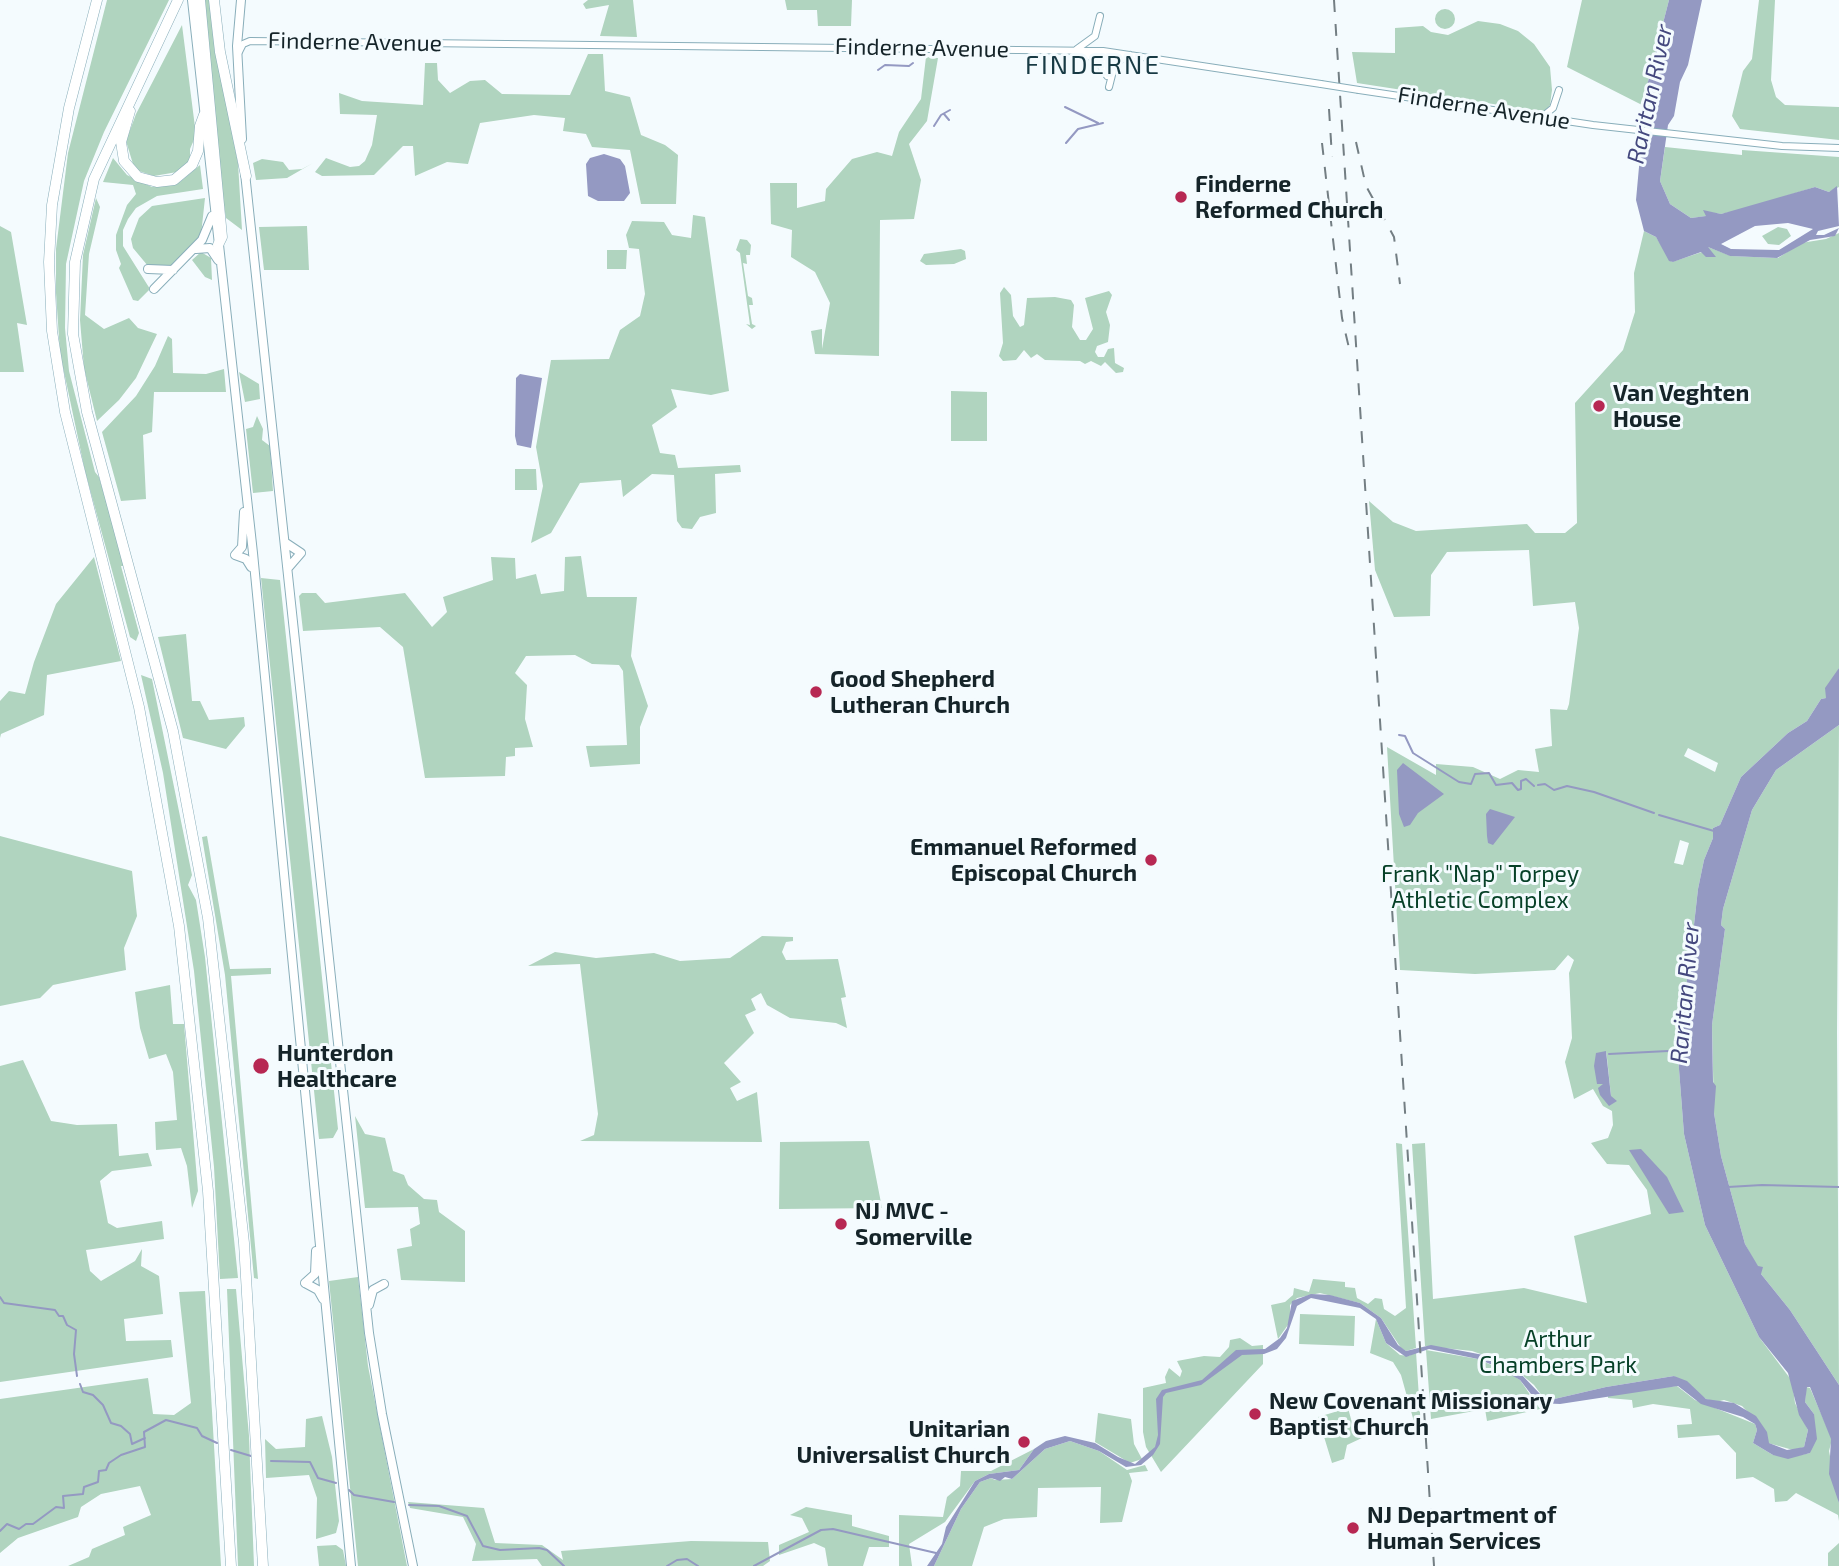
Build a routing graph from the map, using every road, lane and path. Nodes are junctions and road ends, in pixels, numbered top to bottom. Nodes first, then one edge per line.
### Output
1 (97, 0) edge
2 (192, 0) edge
3 (200, 0) edge
4 (214, 0) edge
5 (241, 0) edge
6 (175, 3) edge
7 (1100, 16) dead end
8 (238, 28) junction
9 (250, 41) junction
10 (1072, 50) junction
11 (1103, 51) junction
12 (1130, 55) junction
13 (237, 60) junction
14 (1107, 76) junction
15 (135, 90) junction
16 (1559, 90) dead end
17 (204, 115) junction
18 (1542, 117) junction
19 (1839, 148) edge
20 (246, 176) junction
21 (214, 208) junction
22 (218, 244) junction
23 (193, 250) junction
24 (221, 267) junction
25 (148, 269) dead end
26 (173, 270) junction
27 (154, 289) dead end
28 (245, 486) junction
29 (285, 542) junction
30 (288, 568) junction
31 (256, 591) junction
32 (318, 1224) junction
33 (362, 1270) junction
34 (326, 1309) junction
35 (368, 1319) junction
36 (351, 1563) edge
37 (231, 1566) edge
38 (263, 1566) edge
39 (414, 1566) edge

1 - 37 highway
2 - 17 highway
3 - 22 highway
4 - 20 highway
5 - 8 highway
6 - 15 highway
7 - 10 main road
8 - 9 main road
8 - 13 highway
9 - 10 main road, Finderne Avenue
9 - 13 main road, Finderne Avenue
10 - 11 main road, Finderne Avenue
10 - 14 main road
11 - 12 main road, Finderne Avenue
11 - 14 main road
12 - 14 main road
12 - 18 main road, Finderne Avenue, bridge
13 - 20 highway
15 - 17 highway
15 - 38 highway
16 - 18 main road
17 - 21 highway
18 - 19 main road, Finderne Avenue
20 - 29 highway
21 - 22 highway
21 - 23 highway
22 - 24 highway
23 - 24 highway
23 - 26 highway
24 - 28 highway
25 - 26 highway
26 - 27 highway
28 - 31 highway
28 - 31 highway
29 - 30 highway
29 - 30 highway
30 - 33 highway
31 - 32 highway
32 - 34 highway
32 - 34 highway
33 - 35 highway
33 - 35 highway
34 - 36 highway
35 - 39 highway

